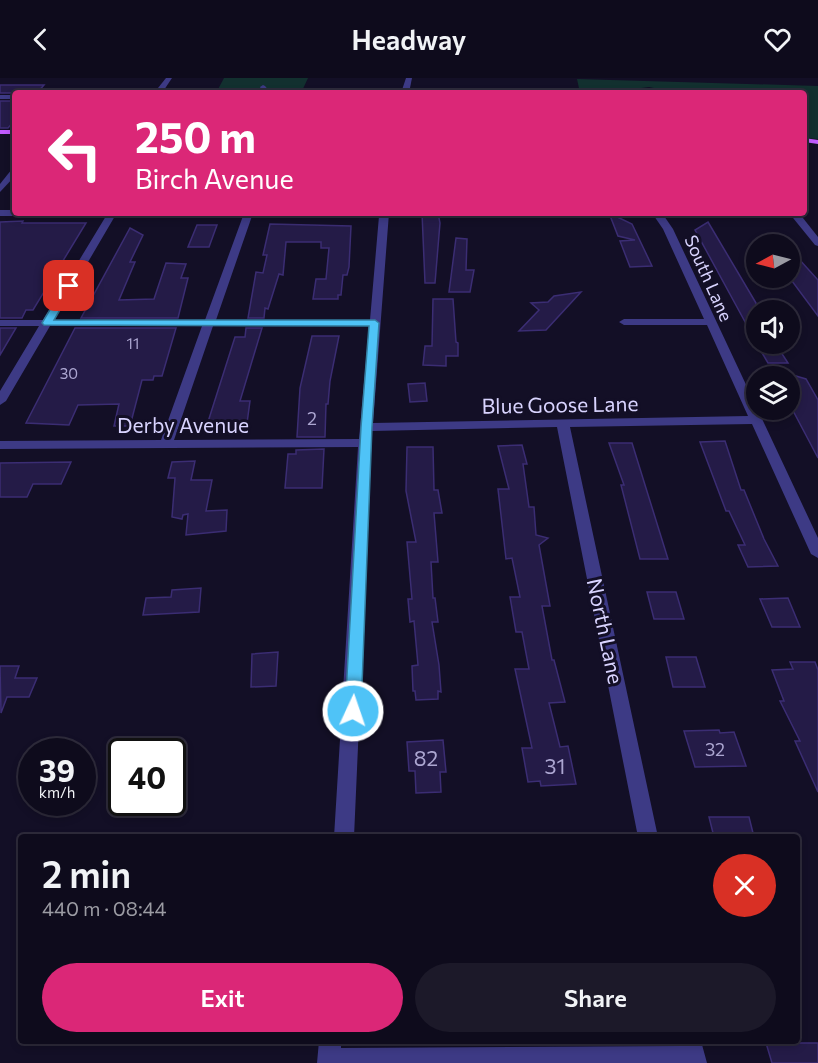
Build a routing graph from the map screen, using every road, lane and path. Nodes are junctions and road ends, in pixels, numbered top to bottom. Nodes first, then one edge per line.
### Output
1 (12, 175) edge
2 (0, 189) edge
3 (110, 216) edge
4 (247, 216) edge
5 (384, 216) edge
6 (659, 216) edge
7 (796, 216) edge
8 (818, 243) edge
9 (624, 322) dead end
10 (709, 322) junction
11 (0, 323) edge
12 (47, 323) junction
13 (209, 323) junction
14 (375, 323) junction
15 (0, 401) edge
16 (746, 403) edge
17 (754, 420) joint
18 (563, 424) junction
19 (366, 427) junction
20 (366, 443) junction
21 (166, 444) junction
22 (0, 445) edge
23 (818, 554) edge
24 (344, 834) edge
25 (647, 834) edge
26 (329, 1054) edge
27 (693, 1054) edge

1 - 2 street
3 - 12 street
4 - 13 street
5 - 14 street
6 - 10 street, South Lane
7 - 8 street
9 - 10 street
10 - 16 street, South Lane
11 - 12 street
12 - 13 street
12 - 15 street
13 - 14 street
13 - 21 street
14 - 19 street
17 - 18 street, Blue Goose Lane
17 - 23 street, South Lane
18 - 19 street, Blue Goose Lane
18 - 25 street, North Lane
19 - 20 street
20 - 21 street, Derby Avenue
20 - 24 street
21 - 22 street, Derby Avenue
26 - 27 street

